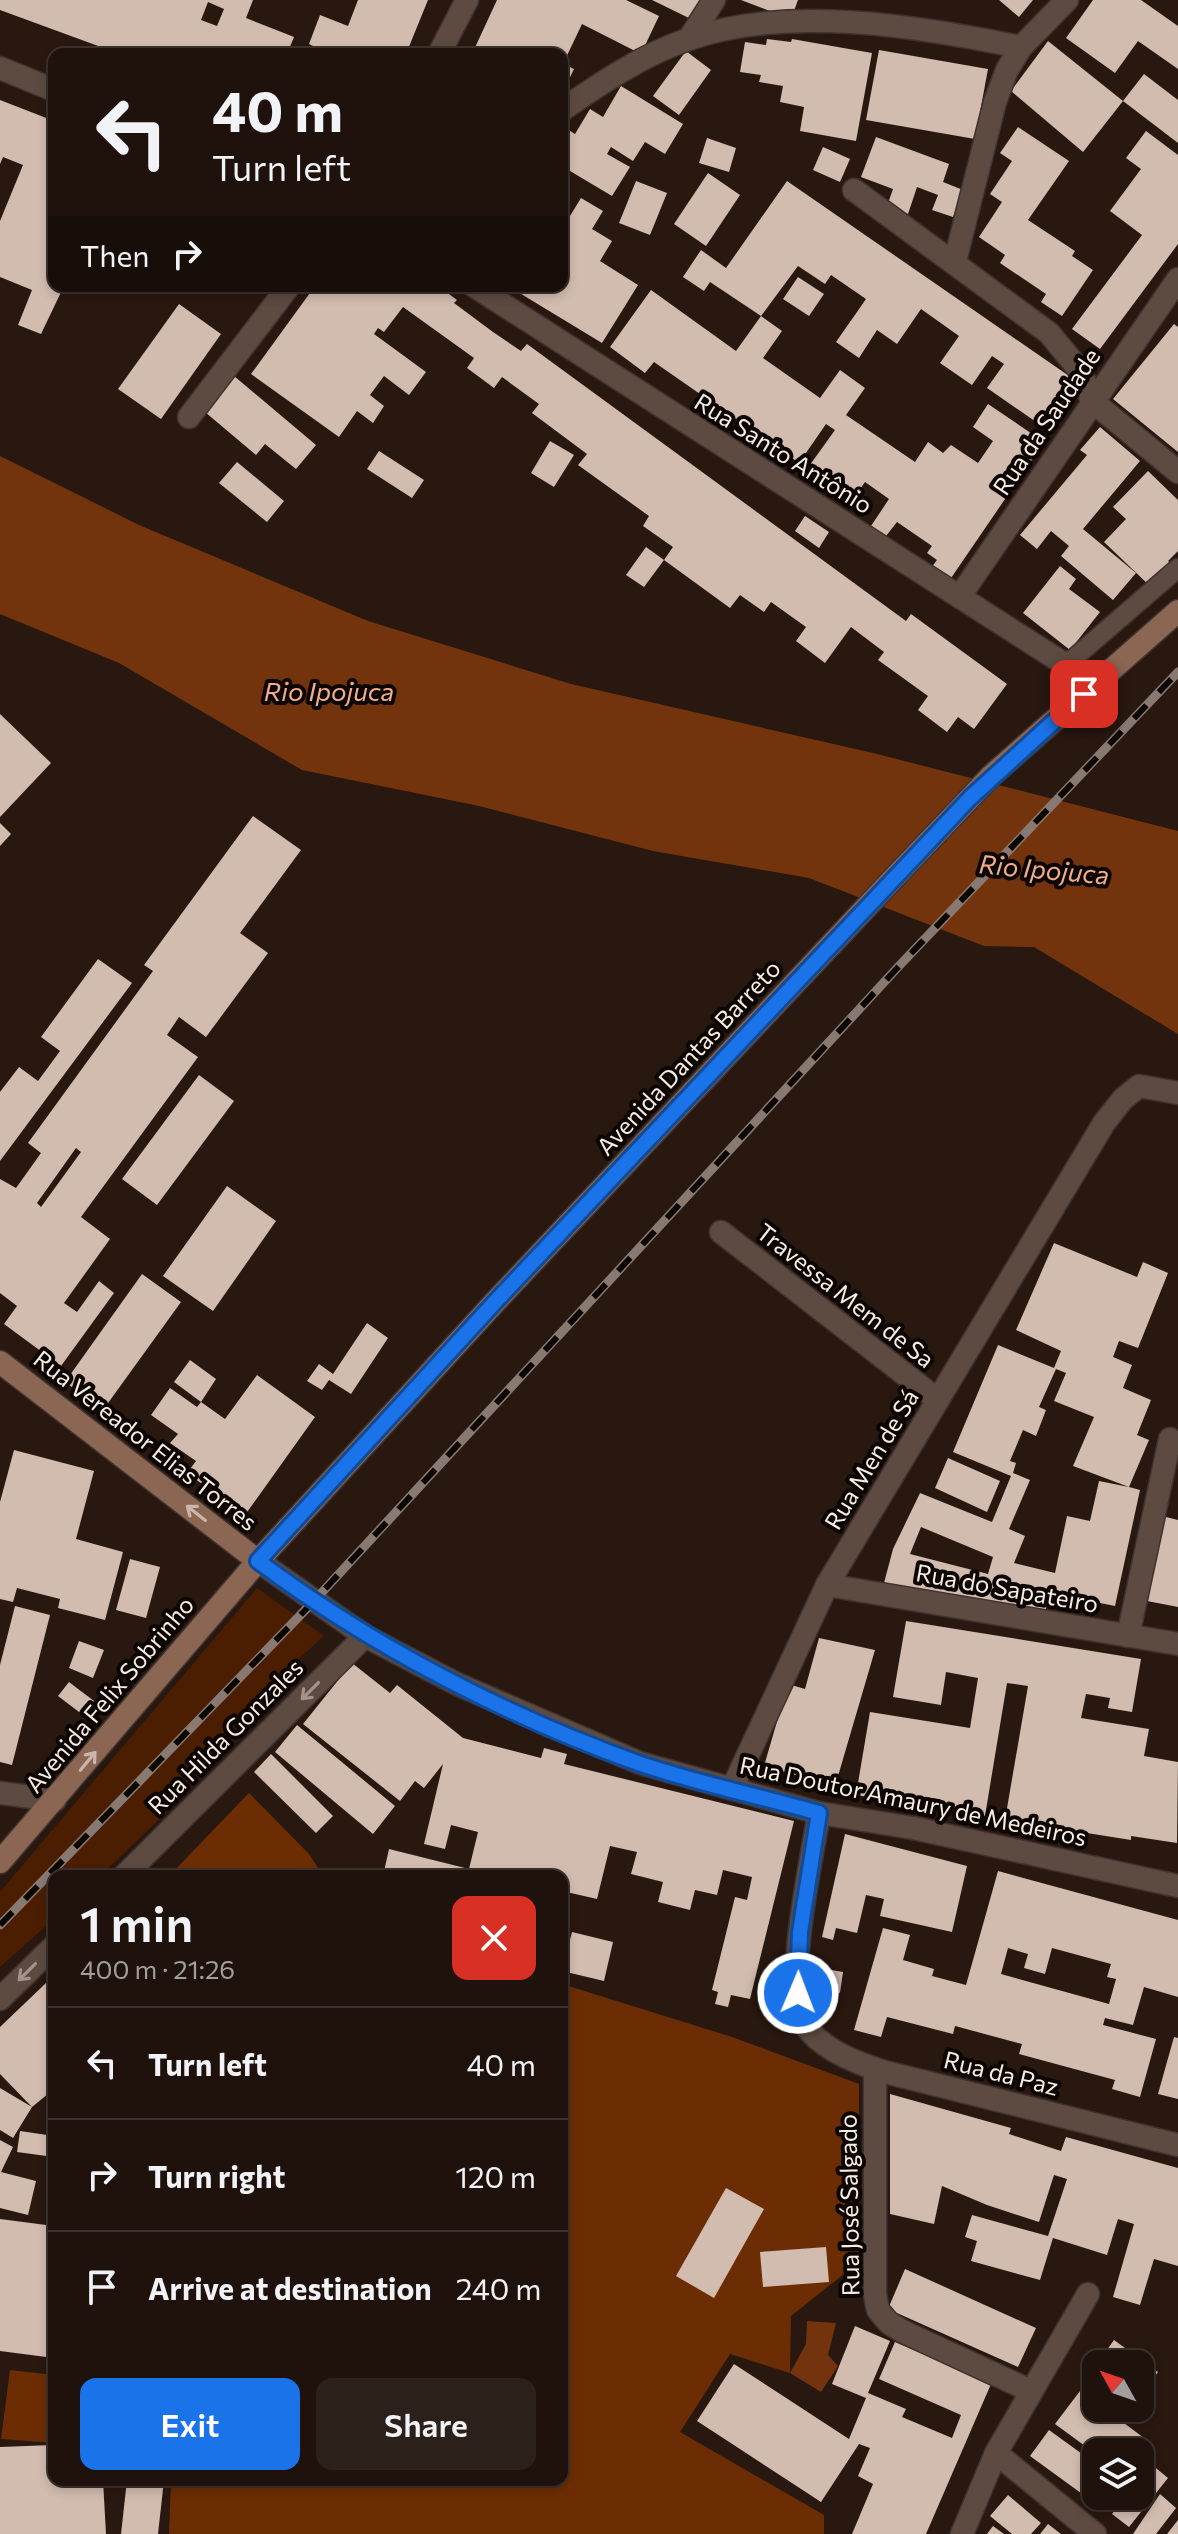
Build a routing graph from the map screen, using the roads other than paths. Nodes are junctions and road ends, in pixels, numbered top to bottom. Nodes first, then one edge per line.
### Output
1 (467, 0) edge
2 (714, 0) edge
3 (1067, 0) edge
4 (689, 39) junction
5 (1021, 47) junction
6 (442, 48) edge
7 (0, 68) edge
8 (48, 88) edge
9 (568, 106) edge
10 (854, 190) dead end
11 (955, 261) junction
12 (1178, 279) edge
13 (284, 292) edge
14 (483, 292) edge
15 (1092, 401) junction
16 (189, 417) dead end
17 (1178, 472) edge
18 (1178, 568) edge
19 (960, 596) junction
20 (1178, 611) edge
21 (1066, 665) joint
22 (1178, 1093) edge
23 (721, 1232) dead end
24 (0, 1362) edge
25 (938, 1400) junction
26 (1170, 1439) dead end
27 (258, 1561) junction
28 (827, 1585) junction
29 (365, 1636) junction
30 (1128, 1636) junction
31 (1178, 1644) edge
32 (732, 1789) junction
33 (0, 1793) edge
34 (55, 1800) junction
35 (819, 1813) junction
36 (0, 1862) edge
37 (130, 1870) edge
38 (1178, 1886) edge
39 (48, 1952) edge
40 (0, 1999) edge
41 (875, 2069) junction
42 (1178, 2145) edge
43 (1088, 2294) dead end
44 (1031, 2391) junction
45 (996, 2453) junction
46 (962, 2534) edge
47 (1095, 2534) edge

1 - 6 street
2 - 4 street
3 - 5 street
4 - 5 street
4 - 9 street
5 - 11 street
7 - 8 street
10 - 11 street
11 - 15 street
12 - 15 street, Rua da Saudade
13 - 16 street
14 - 19 street, Rua Santo Antônio
15 - 17 street
15 - 19 street, Rua da Saudade
18 - 21 lane
19 - 21 street, Rua Santo Antônio
20 - 27 main road, Avenida Dantas Barreto
22 - 25 street, Rua Men de Sá
23 - 25 street, Travessa Mem de Sa
27 -> 24 main road, Rua Vereador Elias Torres
25 - 28 street, Rua Men de Sá
26 - 30 street
27 - 29 street, Rua Doutor Amaury de Medeiros
34 -> 27 main road, Avenida Felix Sobrinho
28 - 30 street, Rua do Sapateiro
28 - 32 street, Rua Men de Sá
29 - 32 street, Rua Doutor Amaury de Medeiros
29 -> 37 street, Rua Hilda Gonzales
30 - 31 street, Rua do Sapateiro
32 - 35 street, Rua Doutor Amaury de Medeiros
33 - 34 street
34 - 36 main road, Avenida Felix Sobrinho
35 - 38 street, Rua Doutor Amaury de Medeiros
35 - 41 street, Rua da Paz
39 -> 40 street
41 - 42 street, Rua da Paz
41 - 44 street, Rua José Salgado
43 - 44 street
44 - 45 street
45 - 46 street
45 - 47 street

